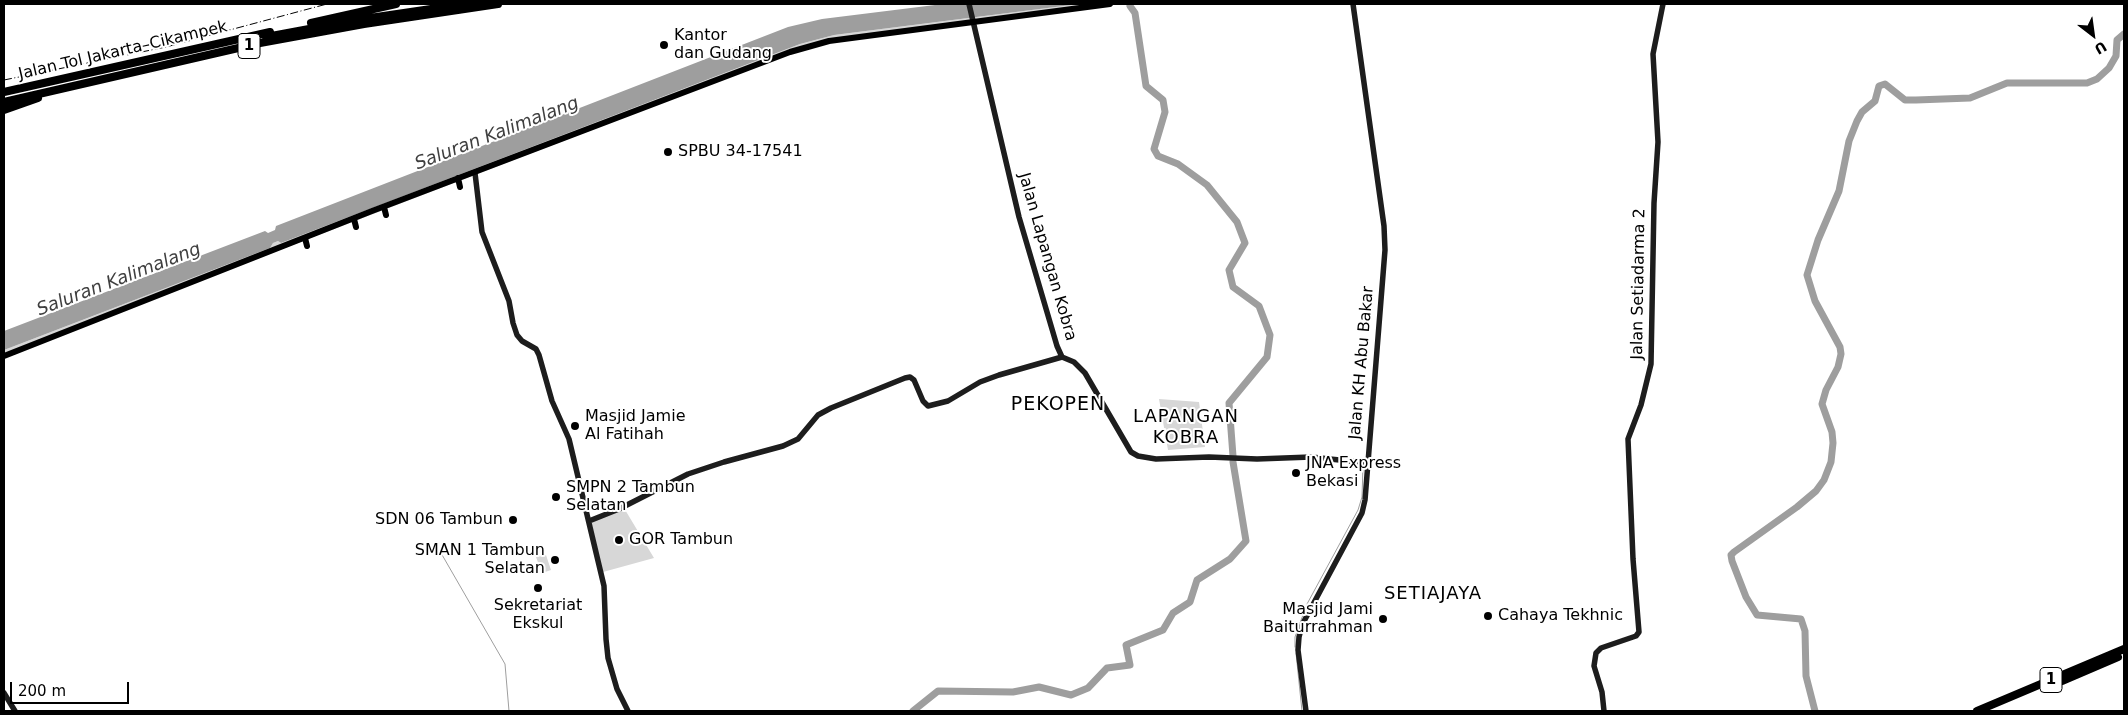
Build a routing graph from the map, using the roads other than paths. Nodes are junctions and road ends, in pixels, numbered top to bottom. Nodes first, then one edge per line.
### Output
1 (396, 4) edge
2 (435, 4) edge
3 (465, 4) edge
4 (498, 4) edge
5 (969, 4) edge
6 (1110, 4) edge
7 (1353, 4) edge
8 (1663, 4) edge
9 (972, 20) junction
10 (61, 89) junction
11 (4, 92) edge
12 (4, 98) edge
13 (4, 102) edge
14 (4, 110) edge
15 (475, 173) junction
16 (458, 178) junction
17 (460, 187) dead end
18 (384, 207) junction
19 (386, 215) dead end
20 (354, 219) junction
21 (356, 227) dead end
22 (4, 356) edge
23 (1062, 357) junction
24 (1368, 463) junction
25 (589, 521) junction
26 (2124, 649) edge
27 (2124, 655) edge
28 (4, 692) edge
29 (15, 711) edge
30 (628, 711) edge
31 (1306, 711) edge
32 (1604, 711) edge
33 (1978, 711) edge
34 (1989, 711) edge

1 - 11 highway, Jalan Tol Jakarta–Cikampek / 1
2 - 10 highway, Jalan Tol Jakarta–Cikampek / 1
3 - 12 highway, 1
4 - 13 highway, 1
5 - 9 street, Jalan Lapangan Kobra
6 - 9 main road
7 - 24 street, Jalan KH Abu Bakar
8 - 32 street, Jalan Setiadarma 2
9 - 15 main road
9 - 23 street, Jalan Lapangan Kobra
10 - 13 highway, Jalan Tol Jakarta–Cikampek / 1
10 - 14 highway
15 - 16 main road
15 - 25 street
16 - 17 main road
16 - 18 main road
18 - 19 main road
18 - 20 main road
20 - 21 main road
20 - 22 main road
23 - 24 street, Jalan Lapangan Kobra
23 - 25 street
24 - 31 street, Jalan KH Abu Bakar
25 - 30 street
26 - 33 highway, 1
27 - 34 highway, 1
28 - 29 street

